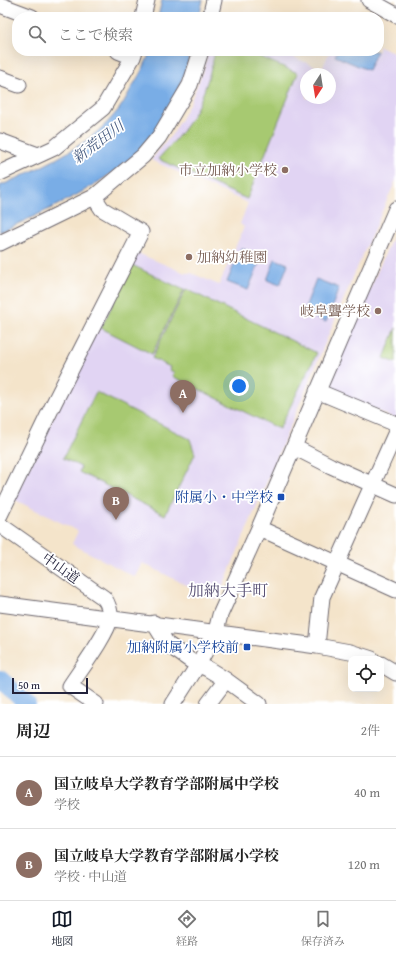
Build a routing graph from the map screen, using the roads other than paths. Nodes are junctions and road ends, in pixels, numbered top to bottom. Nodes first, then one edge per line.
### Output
1 (147, 0) edge
2 (214, 0) edge
3 (369, 0) edge
4 (0, 5) edge
5 (19, 12) edge
6 (144, 12) edge
7 (211, 12) edge
8 (396, 15) edge
9 (133, 56) edge
10 (199, 56) edge
11 (0, 78) edge
12 (19, 85) dead end
13 (0, 141) edge
14 (38, 155) junction
15 (0, 173) edge
16 (94, 197) junction
17 (396, 209) edge
18 (0, 243) edge
19 (317, 391) junction
20 (396, 424) edge
21 (396, 432) edge
22 (294, 446) junction
23 (371, 485) junction
24 (396, 495) edge
25 (0, 515) edge
26 (0, 525) edge
27 (259, 528) junction
28 (338, 563) junction
29 (396, 590) edge
30 (0, 604) edge
31 (110, 618) junction
32 (154, 623) junction
33 (216, 631) junction
34 (317, 646) junction
35 (363, 656) edge
36 (198, 665) junction
37 (384, 666) edge
38 (396, 672) edge
39 (226, 680) junction
40 (96, 704) edge
41 (173, 704) edge
42 (208, 704) edge
43 (259, 704) edge

1 - 6 street
2 - 7 street
3 - 8 street
4 - 5 street
9 - 14 street
10 - 16 street
11 - 12 street
13 - 14 street
14 - 15 street
16 - 18 street
16 - 25 street
17 - 19 street
19 - 20 street
19 - 22 street
21 - 23 street
22 - 23 street
22 - 27 street
23 - 24 street
23 - 28 street
26 - 31 street, 中山道
27 - 28 street
27 - 33 street
28 - 29 street
28 - 34 street
30 - 31 street
31 - 32 street
31 - 40 street
32 - 33 street
32 - 36 street
33 - 34 street
33 - 36 street
34 - 35 street
36 - 39 street
36 - 41 street
37 - 38 street
39 - 42 street
39 - 43 street

